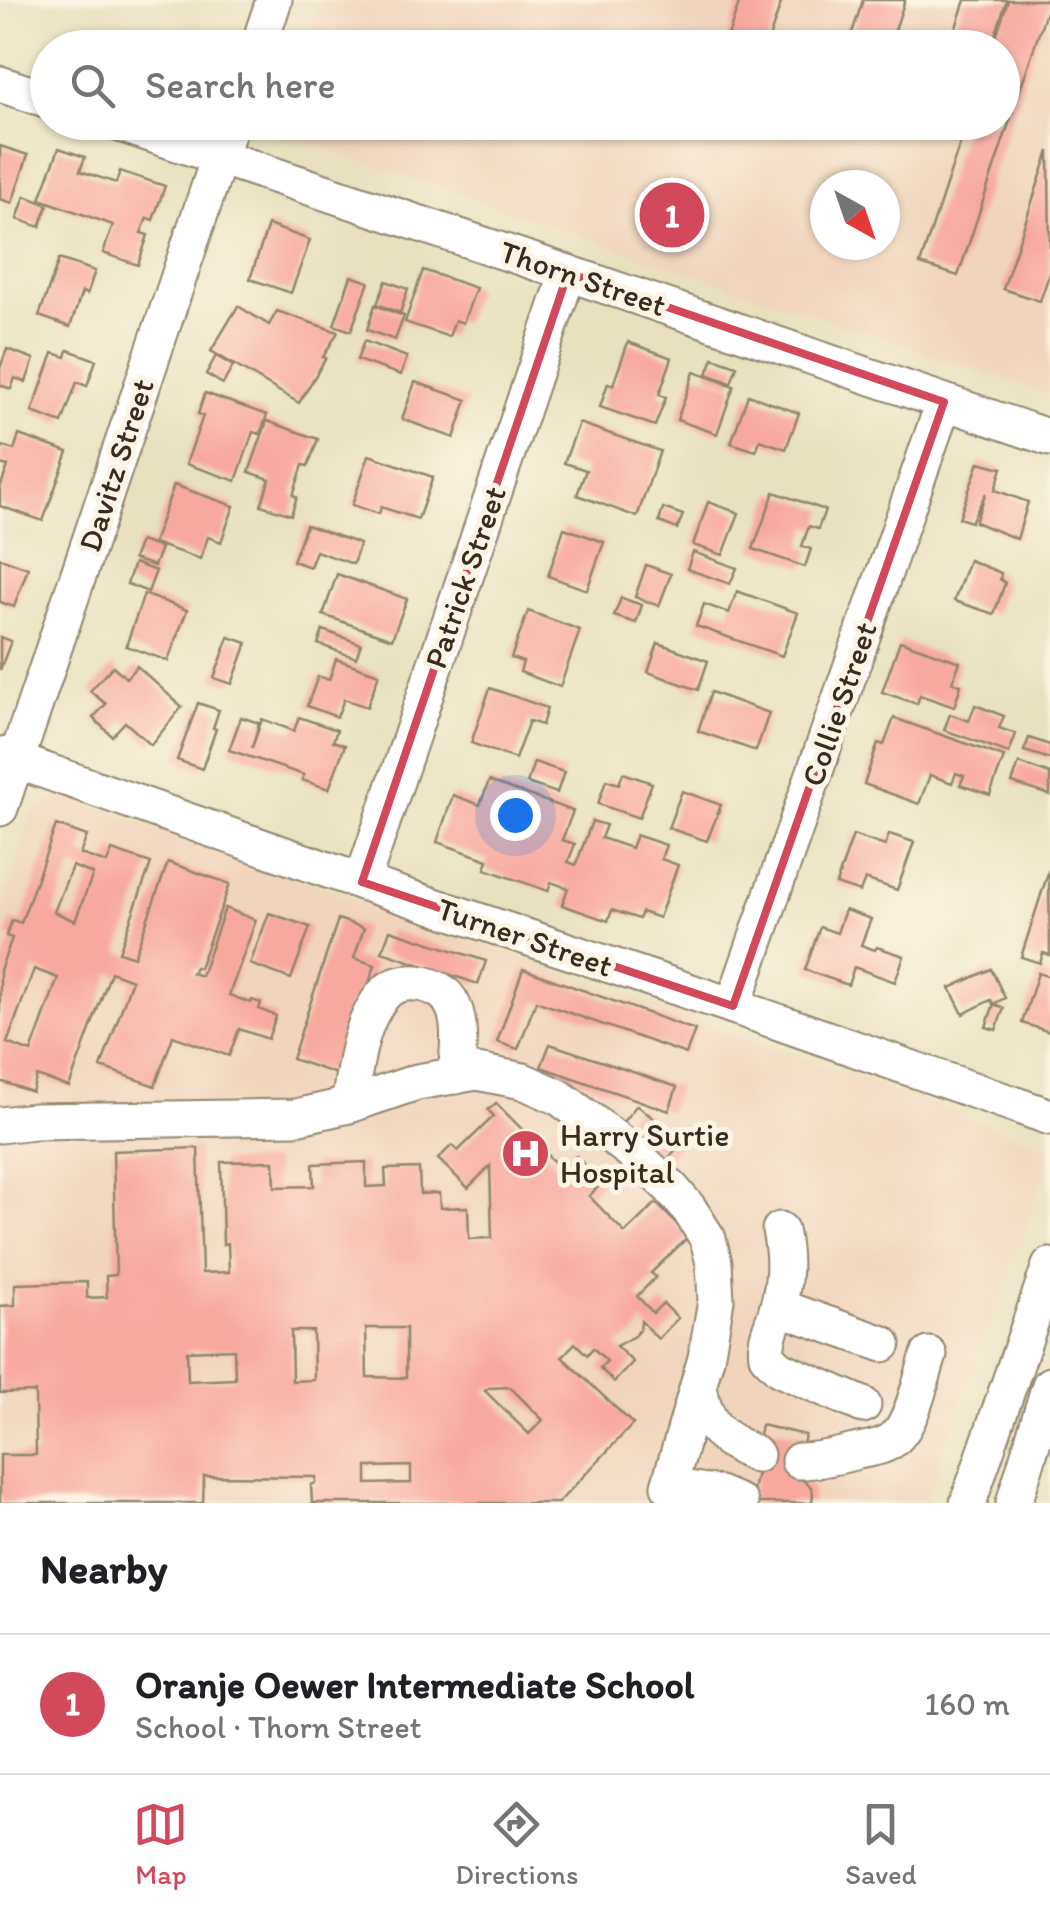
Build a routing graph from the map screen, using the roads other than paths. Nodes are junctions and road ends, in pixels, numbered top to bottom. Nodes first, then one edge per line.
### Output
1 (274, 0) edge
2 (264, 30) edge
3 (0, 84) edge
4 (30, 94) edge
5 (166, 140) edge
6 (225, 140) edge
7 (219, 158) junction
8 (568, 273) junction
9 (944, 402) junction
10 (1050, 438) edge
11 (8, 758) edge
12 (0, 808) edge
13 (362, 882) junction
14 (733, 1006) junction
15 (456, 1076) junction
16 (349, 1105) junction
17 (1050, 1117) edge
18 (0, 1125) edge
19 (780, 1230) dead end
20 (1050, 1266) edge
21 (778, 1307) junction
22 (883, 1344) dead end
23 (929, 1355) dead end
24 (699, 1385) junction
25 (1050, 1385) edge
26 (863, 1405) dead end
27 (756, 1455) dead end
28 (799, 1460) dead end
29 (667, 1494) edge
30 (978, 1500) edge
31 (740, 1503) edge
32 (1014, 1503) edge

1 - 2 street
3 - 4 street
5 - 7 street, Thorn Street
6 - 7 street, Davitz Street
7 - 8 street, Thorn Street
7 - 11 street, Davitz Street
8 - 9 street, Thorn Street
8 - 13 street, Patrick Street
9 - 10 street, Thorn Street
9 - 14 street, Collie Street
11 - 12 street, Davitz Street
11 - 13 street, Turner Street
13 - 14 street, Turner Street
14 - 17 street, Turner Street
15 - 16 street
15 - 16 street
15 - 24 street
16 - 18 street
19 - 21 street
20 - 30 street
21 - 22 street
21 - 26 street
23 - 28 street
24 - 27 street
24 - 29 street
25 - 32 street
29 - 31 street

